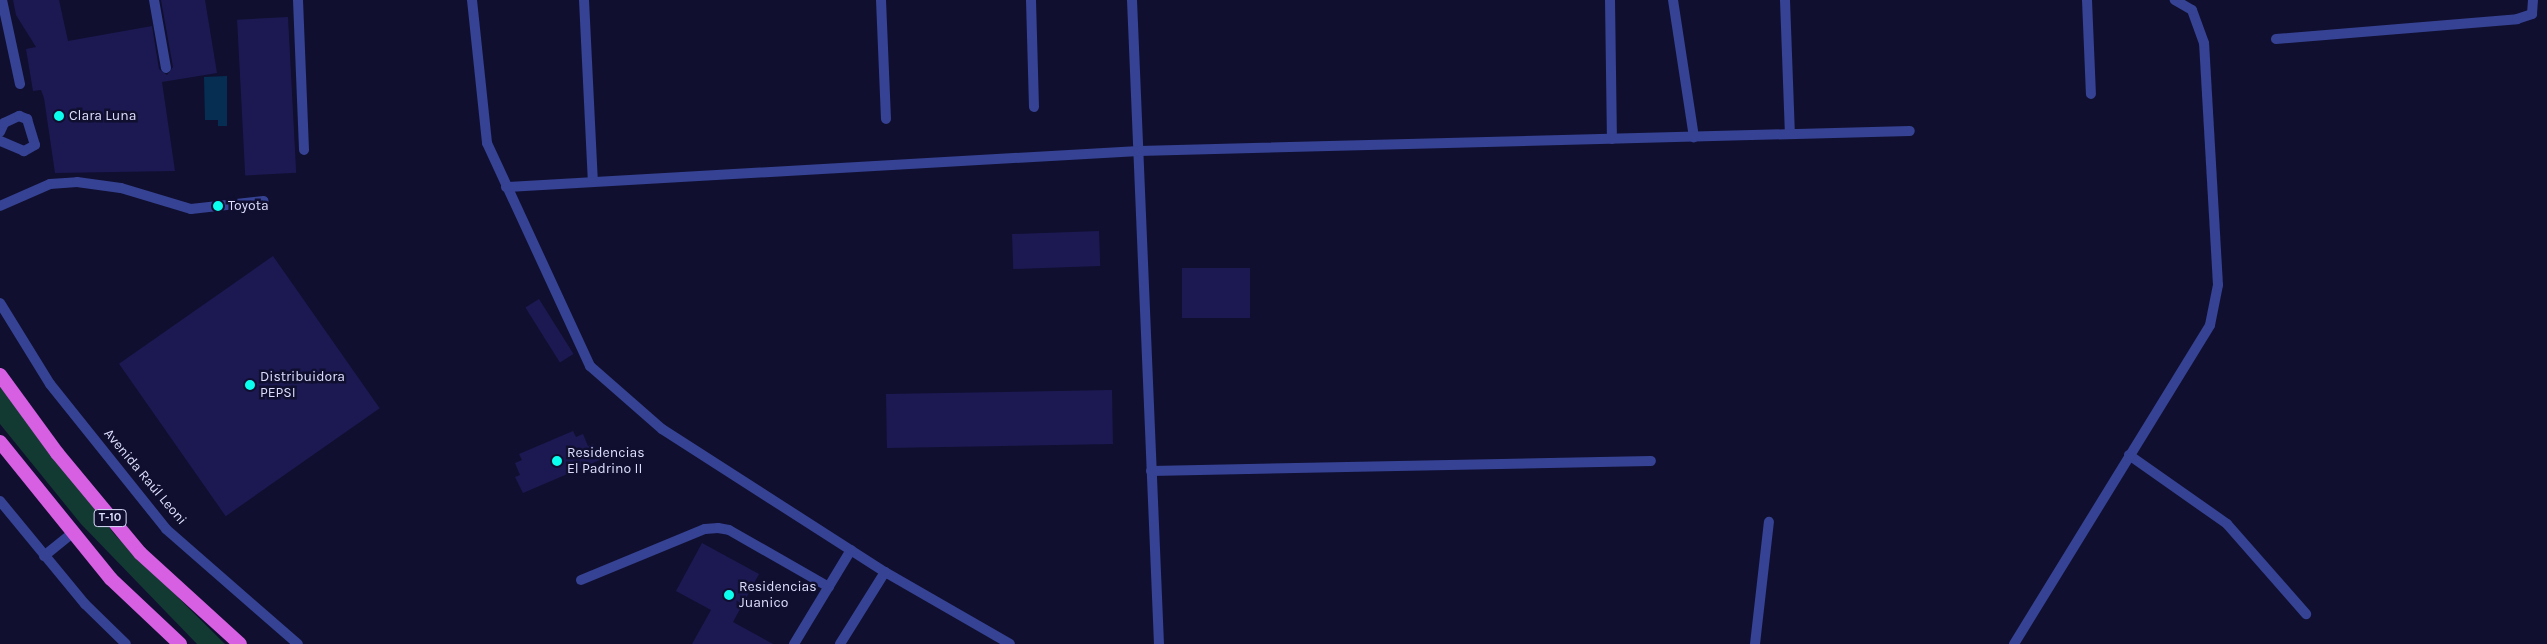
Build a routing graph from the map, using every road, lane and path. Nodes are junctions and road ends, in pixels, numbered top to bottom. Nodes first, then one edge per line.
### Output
1 (2, 0) edge
2 (154, 0) edge
3 (298, 0) edge
4 (472, 0) edge
5 (584, 0) edge
6 (881, 0) edge
7 (1031, 0) edge
8 (1132, 0) edge
9 (1610, 0) edge
10 (1673, 0) edge
11 (1785, 0) edge
12 (2087, 0) edge
13 (2175, 0) edge
14 (2533, 0) edge
15 (2276, 39) dead end
16 (166, 68) dead end
17 (20, 84) dead end
18 (2091, 94) dead end
19 (1034, 107) dead end
20 (886, 119) dead end
21 (1910, 131) dead end
22 (0, 132) edge
23 (1790, 134) junction
24 (1694, 137) junction
25 (1612, 139) junction
26 (0, 141) edge
27 (304, 150) dead end
28 (1139, 151) junction
29 (593, 182) junction
30 (506, 187) junction
31 (264, 201) dead end
32 (0, 206) edge
33 (0, 304) edge
34 (0, 374) edge
35 (0, 442) edge
36 (2129, 455) junction
37 (1651, 460) dead end
38 (1151, 471) junction
39 (0, 501) edge
40 (1769, 522) dead end
41 (72, 533) junction
42 (851, 550) junction
43 (44, 556) junction
44 (885, 572) junction
45 (581, 580) dead end
46 (829, 587) junction
47 (2306, 614) dead end
48 (126, 644) edge
49 (180, 644) edge
50 (240, 644) edge
51 (298, 644) edge
52 (794, 644) edge
53 (840, 644) edge
54 (1010, 644) edge
55 (1159, 644) edge
56 (1755, 644) edge
57 (2014, 644) edge

1 - 17 street
2 - 16 street
3 - 27 street
4 - 30 street
5 - 29 street
6 - 20 street
7 - 19 street
8 - 28 street
9 - 25 street
10 - 24 street
11 - 23 street
12 - 18 street
13 - 36 street
14 - 15 street
21 - 23 street
22 - 26 street
23 - 24 street
24 - 25 street
25 - 28 street
28 - 29 street
28 - 38 street
29 - 30 street
30 - 42 street
31 - 32 street
33 - 51 street, Avenida Raúl Leoni
34 - 50 highway, T-10
35 - 41 highway, T-10
36 - 47 street
36 - 57 street
37 - 38 street
38 - 55 street
39 - 43 street
40 - 56 street
41 - 43 street
41 - 49 highway, T-10
42 - 44 street
42 - 46 street
43 - 48 street
44 - 53 street
44 - 54 street
45 - 46 street
46 - 52 street

